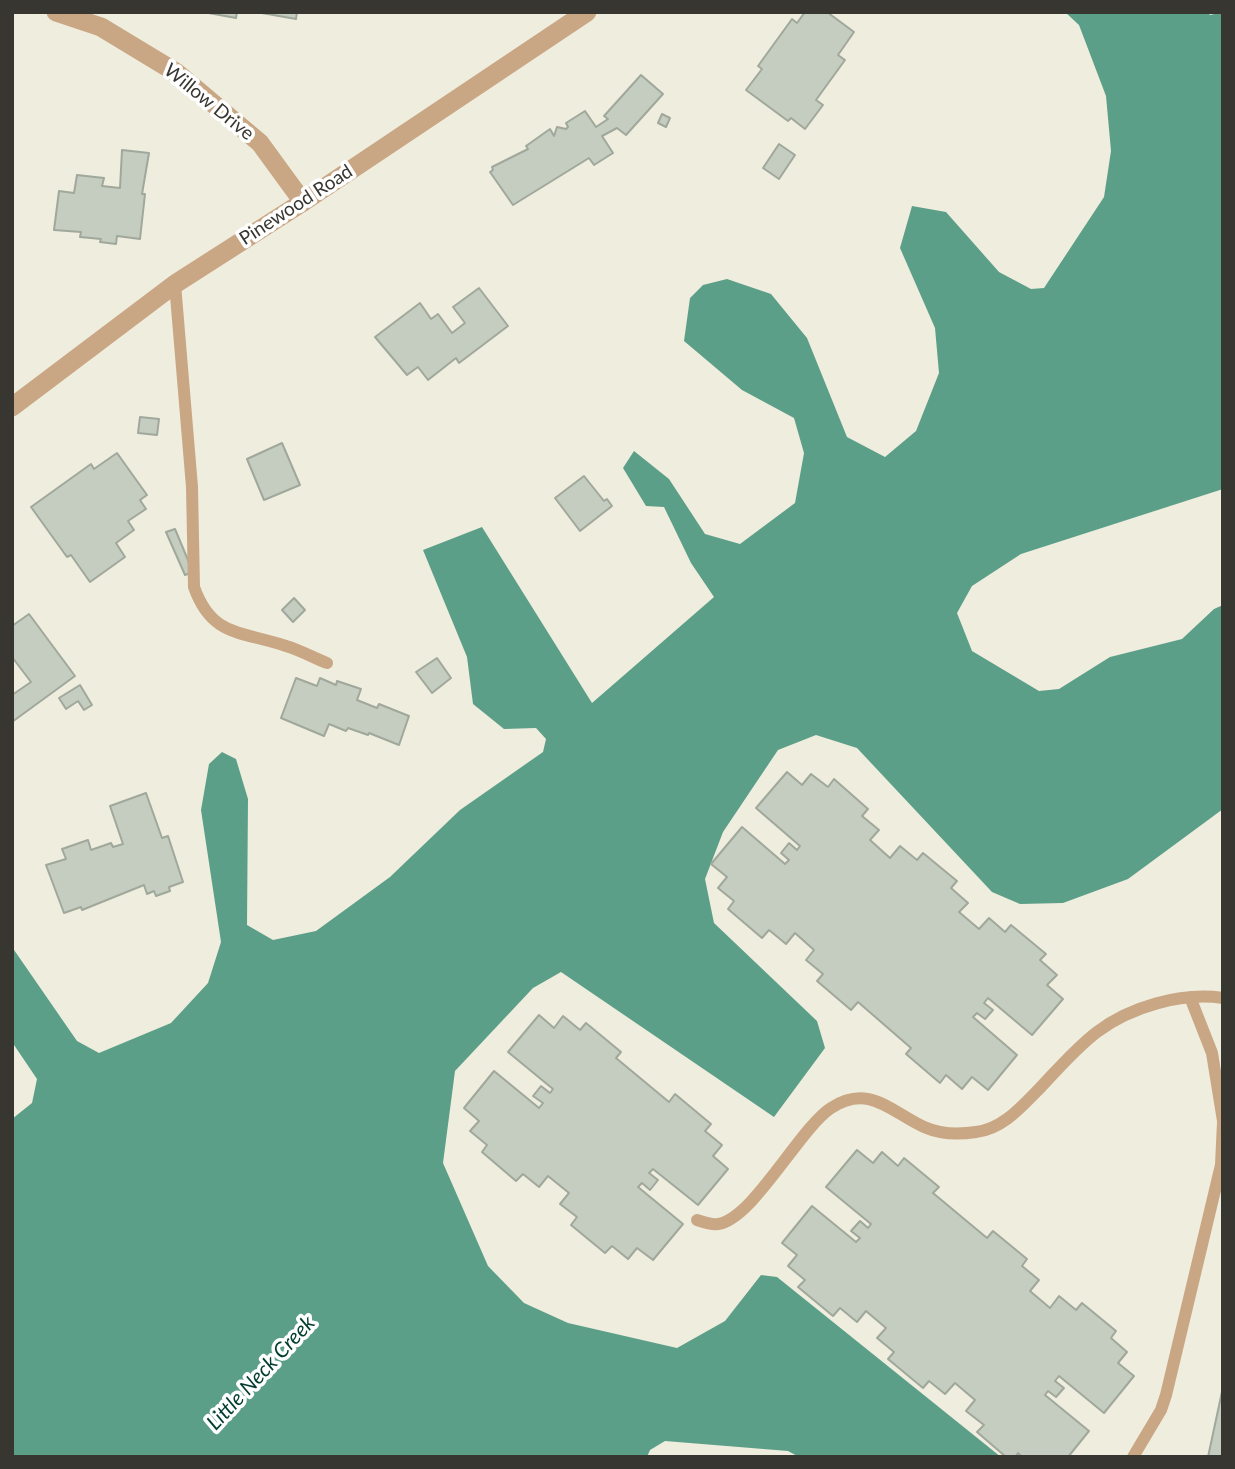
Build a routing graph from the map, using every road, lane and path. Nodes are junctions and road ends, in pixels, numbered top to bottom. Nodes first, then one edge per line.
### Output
1 (56, 12) edge
2 (587, 12) edge
3 (303, 202) junction
4 (175, 284) junction
5 (12, 407) edge
6 (327, 663) dead end
7 (1190, 997) junction
8 (1223, 998) edge
9 (1223, 1122) edge
10 (697, 1220) dead end
11 (1133, 1457) edge

1 - 3 street, Willow Drive
2 - 3 street, Pinewood Road
3 - 4 street, Pinewood Road
4 - 5 street, Pinewood Road
4 - 6 lane
7 - 8 lane
7 - 9 lane
7 - 10 lane
9 - 11 lane

